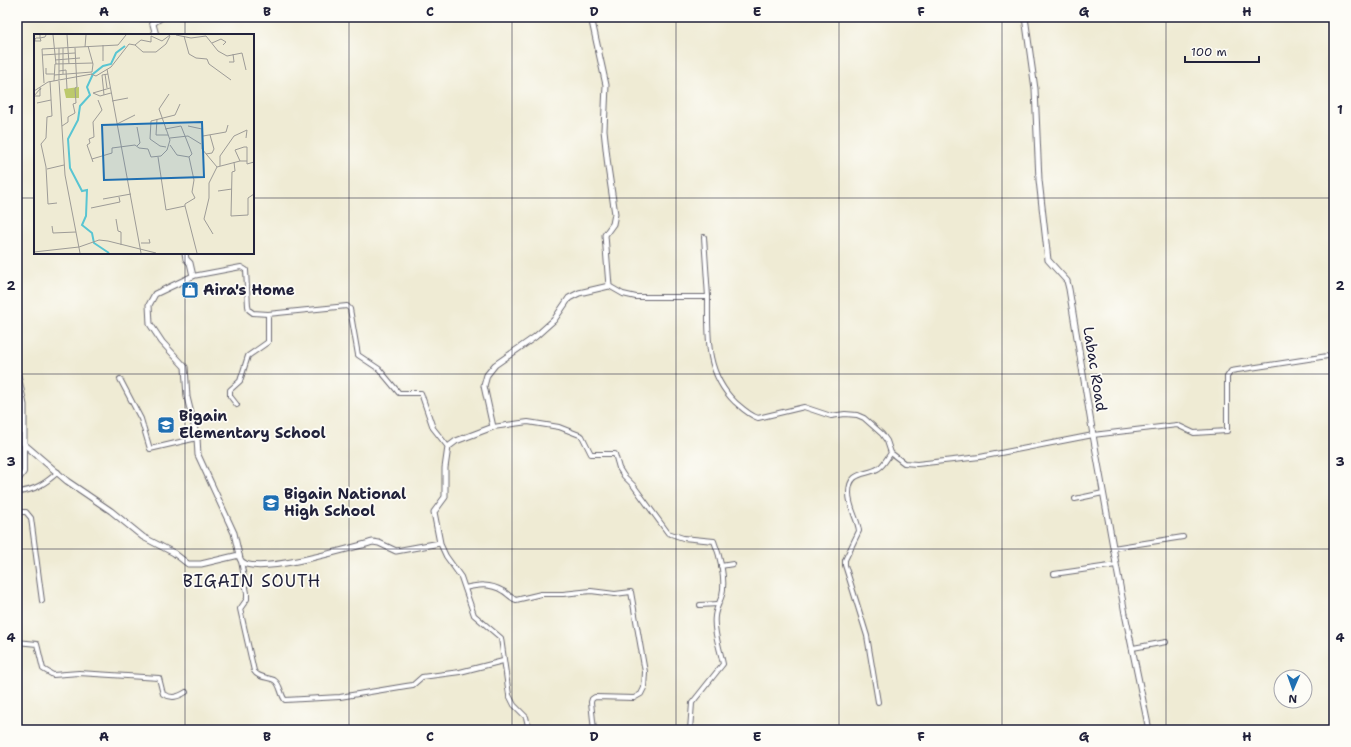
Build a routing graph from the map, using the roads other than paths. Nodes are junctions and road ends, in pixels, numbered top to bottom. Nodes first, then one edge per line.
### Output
1 (163, 17) edge
2 (591, 17) edge
3 (1025, 17) edge
4 (152, 20) edge
5 (156, 34) edge
6 (704, 237) dead end
7 (185, 254) edge
8 (193, 276) junction
9 (609, 286) junction
10 (708, 296) junction
11 (268, 314) junction
12 (1334, 354) edge
13 (17, 370) edge
14 (120, 379) dead end
15 (237, 405) dead end
16 (493, 427) junction
17 (1092, 435) junction
18 (197, 438) junction
19 (24, 444) junction
20 (448, 447) junction
21 (891, 454) junction
22 (58, 472) junction
23 (17, 482) edge
24 (17, 492) edge
25 (1103, 493) junction
26 (1075, 499) dead end
27 (17, 512) edge
28 (1183, 537) dead end
29 (440, 543) junction
30 (1113, 548) junction
31 (239, 555) junction
32 (241, 561) junction
33 (733, 564) dead end
34 (1116, 565) junction
35 (721, 566) junction
36 (1054, 574) dead end
37 (465, 588) junction
38 (42, 601) dead end
39 (718, 604) junction
40 (700, 605) dead end
41 (17, 642) edge
42 (1166, 642) dead end
43 (1133, 648) junction
44 (503, 661) junction
45 (186, 692) dead end
46 (878, 702) dead end
47 (529, 730) edge
48 (594, 730) edge
49 (690, 730) edge
50 (1149, 730) edge

1 - 4 street
2 - 9 street
3 - 17 street, Labac Road
4 - 5 street
6 - 10 street
7 - 8 street
8 - 11 street
8 - 18 street
9 - 10 street
9 - 16 street
10 - 21 street
11 - 15 street
11 - 20 street
12 - 17 street
13 - 19 street
14 - 18 street
16 - 20 street
16 - 35 street
17 - 21 street
17 - 25 street, Labac Road
18 - 31 street
19 - 22 street
19 - 23 street
20 - 29 street
21 - 46 street
22 - 24 street
22 - 31 street
25 - 26 street
25 - 30 street, Labac Road
27 - 38 street
28 - 30 street
29 - 32 street
29 - 37 street
30 - 34 street, Labac Road
31 - 32 street
32 - 44 street
33 - 35 street
34 - 36 street
34 - 43 street, Labac Road
35 - 39 street
37 - 44 street
37 - 48 street
39 - 40 street
39 - 49 street
41 - 45 street
42 - 43 street
43 - 50 street, Labac Road
44 - 47 street

